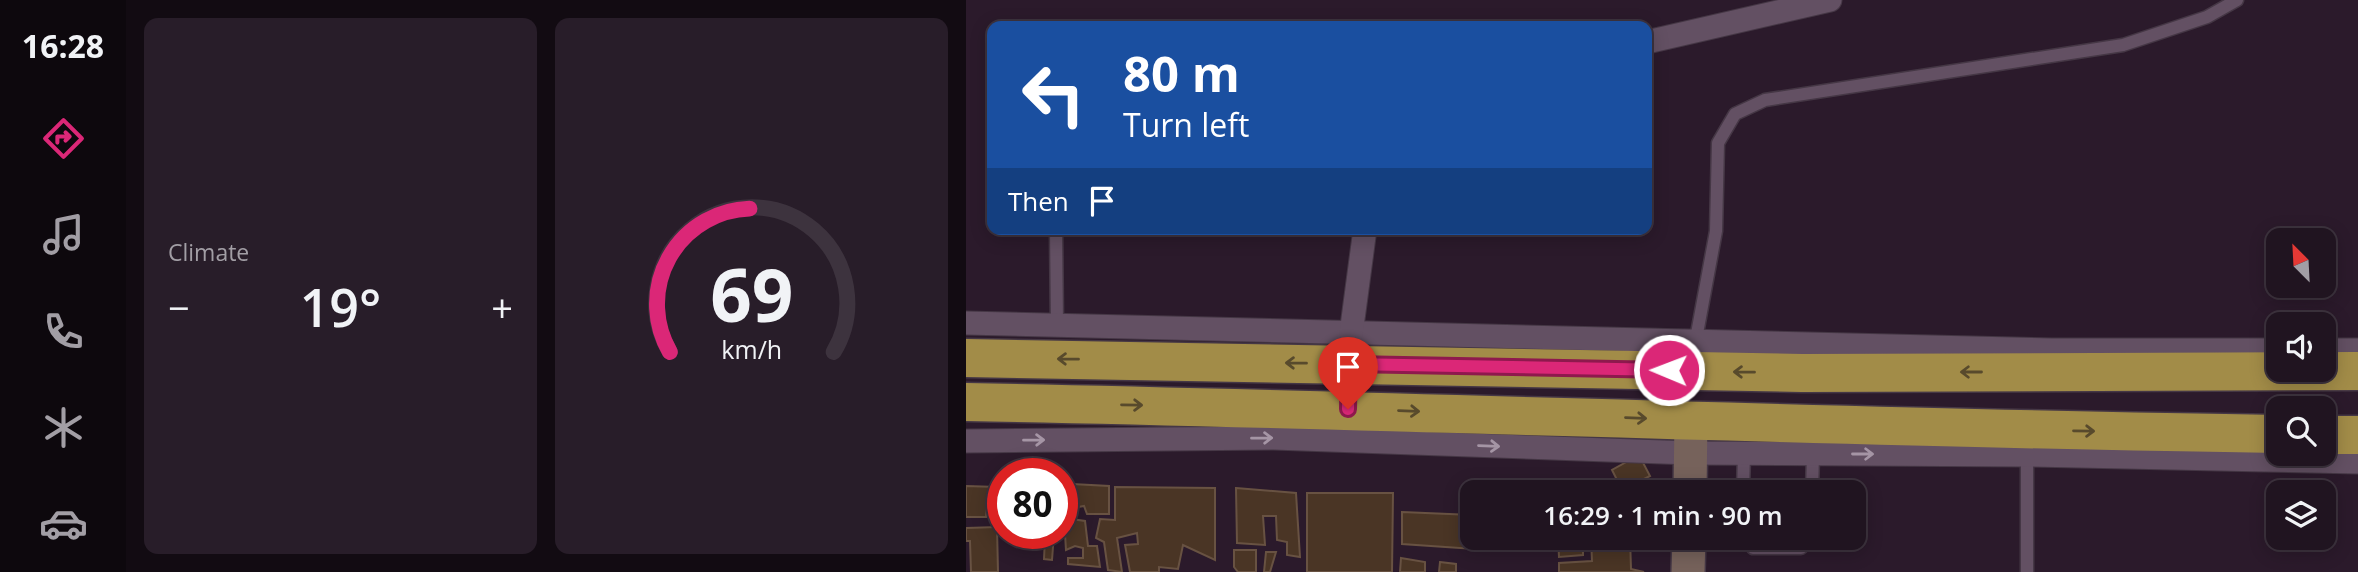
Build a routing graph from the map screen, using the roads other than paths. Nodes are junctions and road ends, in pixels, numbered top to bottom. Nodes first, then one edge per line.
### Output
1 (1830, 0) edge
2 (2237, 0) edge
3 (1652, 41) edge
4 (1056, 235) edge
5 (1364, 235) edge
6 (966, 323) edge
7 (1057, 325) junction
8 (1696, 339) junction
9 (1350, 349) junction
10 (2266, 350) edge
11 (2336, 350) edge
12 (2358, 350) edge
13 (966, 358) edge
14 (2358, 371) edge
15 (966, 402) edge
16 (1348, 409) junction
17 (2266, 434) edge
18 (2336, 435) edge
19 (2358, 435) edge
20 (1690, 436) junction
21 (966, 441) edge
22 (1744, 453) junction
23 (1813, 454) junction
24 (2026, 455) junction
25 (2358, 462) edge
26 (1690, 480) edge
27 (1743, 480) edge
28 (1812, 480) edge
29 (1689, 550) edge
30 (1688, 572) edge
31 (2027, 572) edge

1 - 3 street
2 - 8 lane
4 - 7 lane
5 - 9 street
6 - 7 street
7 - 9 street
8 - 9 street
8 - 10 street
9 -> 13 highway
14 -> 9 highway
9 - 16 highway
11 - 12 street
15 -> 16 highway
16 -> 20 highway
20 -> 17 highway
18 - 19 highway
21 -> 20 street
20 - 22 street
20 - 26 street
22 - 23 street
22 - 27 lane
23 -> 24 street
23 - 28 lane
24 - 25 street
24 - 31 lane
29 - 30 street

